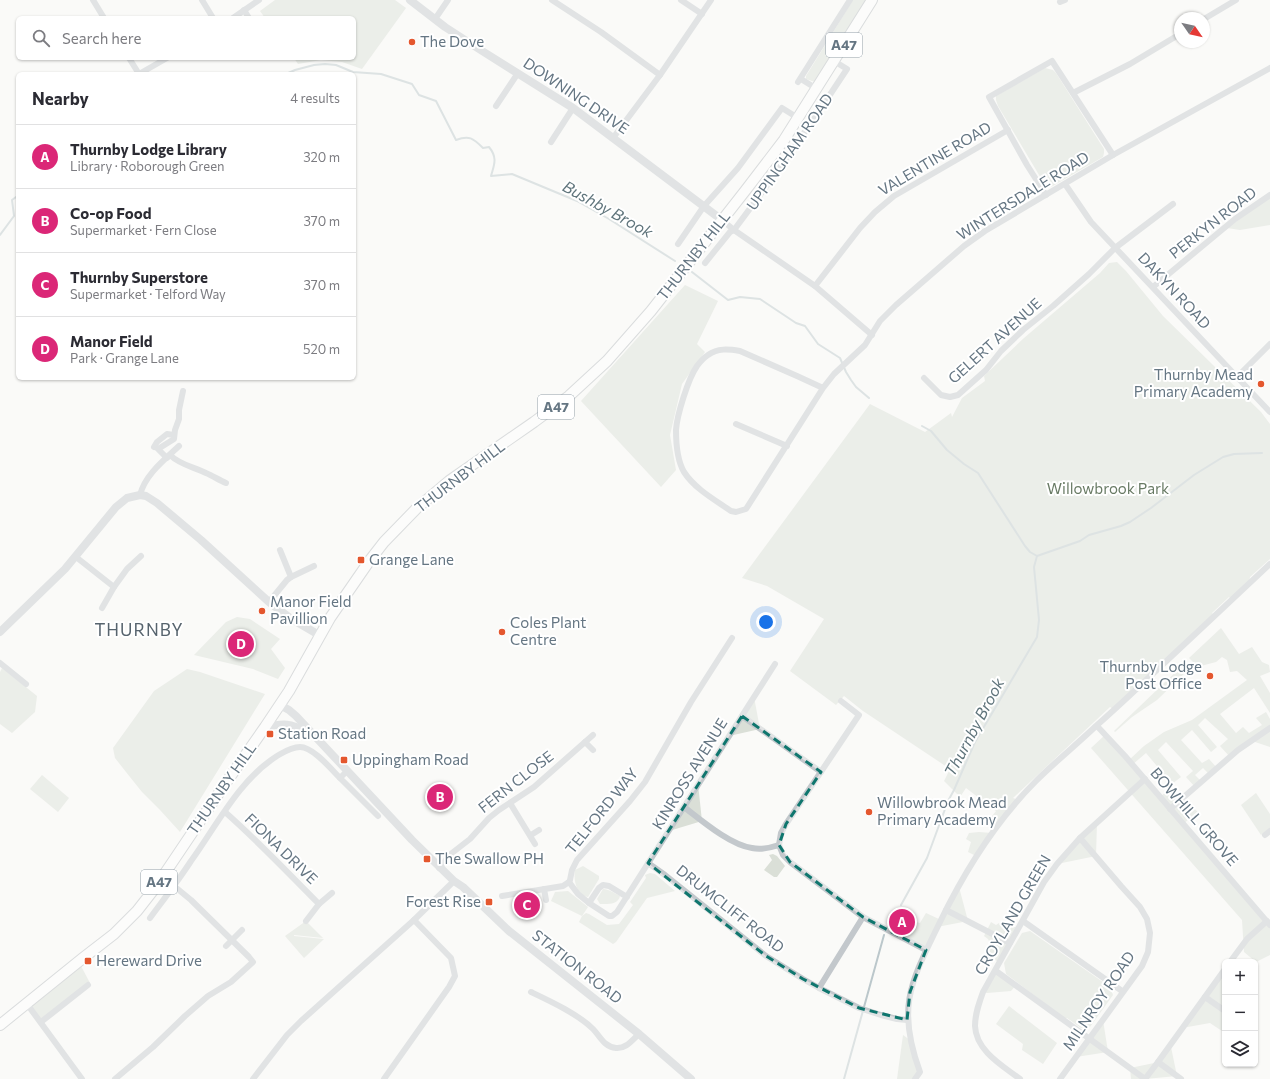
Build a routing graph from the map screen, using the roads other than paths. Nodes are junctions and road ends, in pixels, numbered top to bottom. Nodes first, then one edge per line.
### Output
1 (93, 0) edge
2 (202, 0) edge
3 (259, 0) edge
4 (410, 0) edge
5 (448, 0) edge
6 (552, 0) edge
7 (681, 0) edge
8 (711, 0) edge
9 (850, 0) edge
10 (872, 0) edge
11 (1236, 0) edge
12 (244, 10) junction
13 (702, 14) junction
14 (1210, 15) edge
15 (103, 16) edge
16 (213, 16) edge
17 (236, 16) edge
18 (248, 16) edge
19 (435, 19) junction
20 (1174, 38) edge
21 (130, 60) edge
22 (164, 60) edge
23 (834, 60) junction
24 (1270, 68) edge
25 (138, 72) edge
26 (142, 72) edge
27 (518, 73) junction
28 (660, 75) junction
29 (817, 89) junction
30 (1073, 93) junction
31 (496, 106) dead end
32 (573, 108) junction
33 (798, 118) junction
34 (1008, 130) junction
35 (613, 138) junction
36 (551, 142) dead end
37 (1113, 155) junction
38 (1065, 184) junction
39 (1046, 195) junction
40 (1270, 195) edge
41 (1173, 204) dead end
42 (704, 206) junction
43 (722, 220) junction
44 (734, 230) junction
45 (678, 244) dead end
46 (1115, 248) junction
47 (705, 263) dead end
48 (815, 286) junction
49 (1153, 287) junction
50 (872, 335) junction
51 (1270, 344) edge
52 (1237, 377) junction
53 (924, 378) dead end
54 (823, 388) junction
55 (183, 391) dead end
56 (1270, 412) edge
57 (736, 424) dead end
58 (174, 435) junction
59 (179, 446) dead end
60 (787, 446) junction
61 (154, 447) dead end
62 (168, 456) junction
63 (226, 483) dead end
64 (140, 495) junction
65 (280, 550) dead end
66 (76, 556) junction
67 (141, 556) dead end
68 (1270, 564) edge
69 (314, 566) dead end
70 (292, 577) junction
71 (114, 587) junction
72 (269, 602) junction
73 (102, 608) dead end
74 (0, 632) edge
75 (319, 635) junction
76 (732, 638) dead end
77 (0, 663) edge
78 (775, 664) dead end
79 (26, 684) dead end
80 (841, 701) dead end
81 (280, 705) junction
82 (742, 716) junction
83 (1097, 726) junction
84 (265, 727) junction
85 (1270, 728) edge
86 (593, 735) dead end
87 (314, 736) junction
88 (586, 742) junction
89 (592, 750) dead end
90 (347, 771) junction
91 (821, 772) junction
92 (340, 778) junction
93 (1145, 779) junction
94 (510, 803) junction
95 (684, 807) junction
96 (1170, 809) junction
97 (224, 812) junction
98 (378, 816) dead end
99 (539, 830) dead end
100 (530, 835) junction
101 (1080, 838) junction
102 (535, 844) dead end
103 (779, 845) junction
104 (648, 863) junction
105 (440, 868) junction
106 (454, 881) junction
107 (569, 882) junction
108 (174, 886) junction
109 (155, 888) junction
110 (544, 889) junction
111 (332, 894) dead end
112 (167, 895) junction
113 (502, 896) dead end
114 (627, 897) junction
115 (546, 900) dead end
116 (589, 903) junction
117 (319, 904) junction
118 (946, 910) junction
119 (863, 917) junction
120 (150, 918) dead end
121 (414, 920) junction
122 (306, 921) dead end
123 (1024, 921) junction
124 (1268, 923) edge
125 (242, 930) dead end
126 (232, 940) junction
127 (1010, 943) junction
128 (226, 946) dead end
129 (926, 950) junction
130 (1232, 959) edge
131 (996, 971) junction
132 (1222, 973) edge
133 (88, 985) dead end
134 (818, 988) junction
135 (1122, 991) junction
136 (531, 992) dead end
137 (1205, 997) junction
138 (27, 1004) junction
139 (1222, 1009) edge
140 (907, 1020) junction
141 (41, 1022) junction
142 (0, 1025) edge
143 (639, 1034) junction
144 (1090, 1038) junction
145 (1158, 1062) junction
146 (920, 1072) junction
147 (123, 1077) edge
148 (82, 1079) edge
149 (115, 1079) edge
150 (253, 1079) edge
151 (384, 1079) edge
152 (691, 1079) edge
153 (915, 1079) edge
154 (924, 1079) edge
155 (1020, 1079) edge
156 (1060, 1079) edge
157 (1145, 1079) edge
158 (1181, 1079) edge

1 - 15 street
2 - 16 street
3 - 12 street
4 - 19 street, DOWNING DRIVE
5 - 19 street
6 - 28 street
7 - 13 street
8 - 13 street
9 - 29 street
10 - 23 highway, UPPINGHAM ROAD / A47
11 - 14 street
12 - 17 street
12 - 18 street
13 - 28 street
19 - 27 street, DOWNING DRIVE
20 - 30 street
21 - 25 street
22 - 26 street
23 - 29 highway, UPPINGHAM ROAD / A47
23 - 44 street, UPPINGHAM ROAD
24 - 37 street, WINTERSDALE ROAD
27 - 31 street
27 - 32 street, DOWNING DRIVE
28 - 35 street
29 - 33 highway, THURNBY HILL / A47
30 - 34 street
30 - 37 street
32 - 35 street, DOWNING DRIVE
32 - 36 street
33 - 42 street, UPPINGHAM ROAD
33 - 43 highway, THURNBY HILL / A47
34 - 39 street
34 - 48 street, VALENTINE ROAD
35 - 42 street, DOWNING DRIVE
37 - 38 street, WINTERSDALE ROAD
38 - 39 street, WINTERSDALE ROAD
38 - 46 street, DAKYN ROAD
39 - 50 street, WINTERSDALE ROAD
40 - 49 street, PERKYN ROAD
41 - 46 street, GELERT AVENUE
42 - 43 street, DOWNING DRIVE
42 - 45 street, UPPINGHAM ROAD
43 - 44 street
43 - 75 highway, THURNBY HILL / A47
44 - 47 street, UPPINGHAM ROAD
44 - 48 street
46 - 49 street, DAKYN ROAD
46 - 53 street, GELERT AVENUE
48 - 50 street
49 - 52 street, DAKYN ROAD
50 - 54 street, WINTERSDALE ROAD
51 - 52 street
52 - 56 street, DAKYN ROAD
54 - 60 street, WINTERSDALE ROAD
54 - 60 street, WINTERSDALE ROAD
55 - 58 street
57 - 60 street
58 - 61 street
58 - 62 street
59 - 62 street
62 - 63 street
62 - 64 street
64 - 66 street
64 - 72 street
65 - 70 street
66 - 71 street
66 - 74 street
67 - 71 street
68 - 83 street
69 - 70 street
70 - 72 street
71 - 73 street
72 - 75 street
75 - 81 highway, THURNBY HILL / A47
76 - 107 street, TELFORD WAY
77 - 79 street
78 - 82 street, KINROSS AVENUE
80 - 91 street
81 - 84 highway, THURNBY HILL / A47
81 - 87 street, STATION ROAD
82 - 91 street
82 - 95 street, KINROSS AVENUE
83 - 93 street, BOWHILL GROVE
83 - 118 street
84 - 87 street, STATION ROAD
84 - 109 highway, THURNBY HILL / A47
85 - 96 street
86 - 88 street, FERN CLOSE
87 - 90 street, STATION ROAD
88 - 89 street
88 - 94 street, FERN CLOSE
90 - 92 street
90 - 105 street, STATION ROAD
91 - 103 street
92 - 97 street
92 - 98 street
93 - 96 street, BOWHILL GROVE
93 - 101 street, CROYLAND GREEN
94 - 100 street
94 - 105 street, FERN CLOSE
95 - 103 street
95 - 104 street, KINROSS AVENUE
96 - 124 street, BOWHILL GROVE
97 - 108 street
97 - 117 street, FIONA DRIVE
99 - 100 street
100 - 102 street
101 - 123 street, CROYLAND GREEN
101 - 135 street, MILNROY ROAD
103 - 119 street
104 - 114 street, KINROSS AVENUE
104 - 134 street, DRUMCLIFF ROAD
105 - 106 street, STATION ROAD
106 - 121 street
106 - 143 street, STATION ROAD
107 - 110 street
107 - 116 street, KINROSS AVENUE
108 - 112 street
108 - 126 street
109 - 112 street
109 - 138 highway, THURNBY HILL / A47
110 - 113 street
110 - 115 street
111 - 117 street, FIONA DRIVE
112 - 120 street
114 - 116 street
114 - 116 street, KINROSS AVENUE
117 - 122 street, FIONA DRIVE
118 - 127 street
118 - 129 street
119 - 129 street
119 - 134 street
121 - 150 street
121 - 151 street
123 - 127 street, CROYLAND GREEN
123 - 135 street
124 - 130 street
125 - 126 street
126 - 128 street
126 - 147 street
127 - 131 street, CROYLAND GREEN
129 - 140 street
131 - 144 street
131 - 155 street, CROYLAND GREEN
132 - 137 street
133 - 141 street
134 - 140 street, DRUMCLIFF ROAD
135 - 144 street, MILNROY ROAD
136 - 143 street
137 - 139 street
137 - 145 street
138 - 141 street
138 - 142 highway, THURNBY HILL / A47
140 - 146 street
141 - 148 street
143 - 152 street, STATION ROAD
144 - 156 street, MILNROY ROAD
144 - 157 street
145 - 157 street
145 - 158 street
146 - 153 street
146 - 154 street
147 - 149 street

